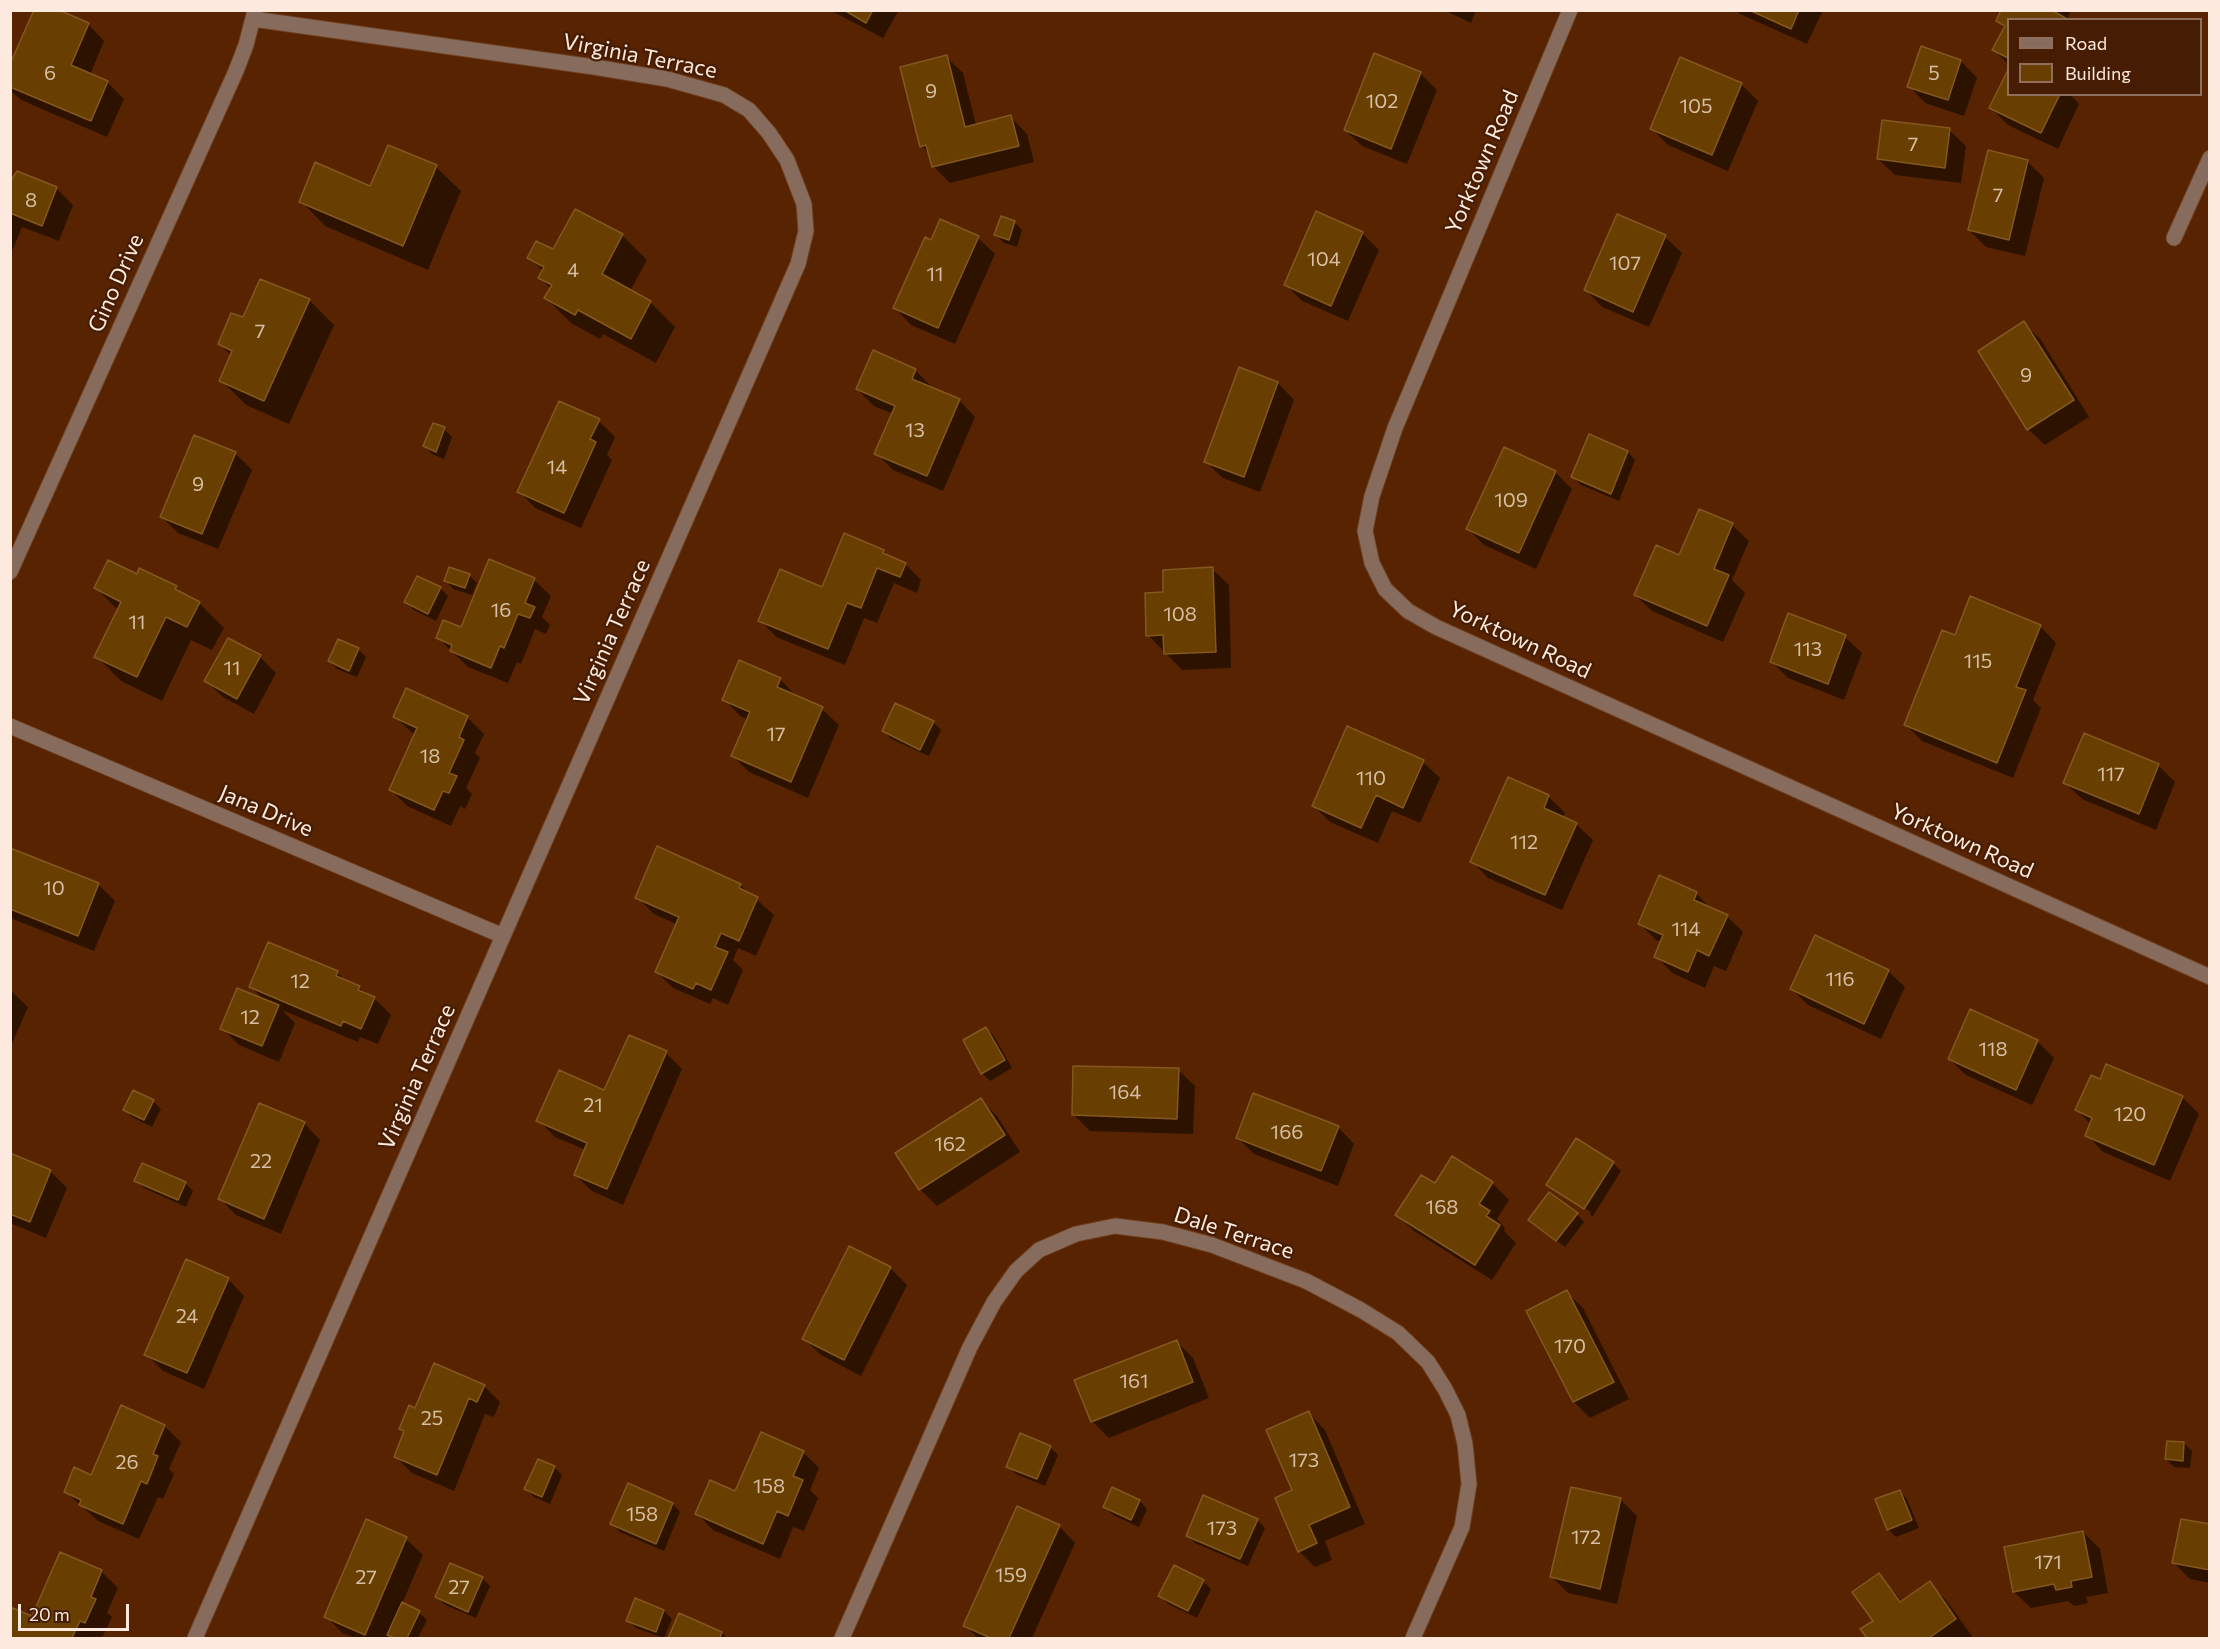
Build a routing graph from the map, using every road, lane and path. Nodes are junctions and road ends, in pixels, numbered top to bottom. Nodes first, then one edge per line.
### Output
1 (1570, 10) edge
2 (254, 15) edge
3 (2210, 158) edge
4 (2174, 238) dead end
5 (10, 572) edge
6 (10, 726) edge
7 (503, 936) junction
8 (2210, 977) edge
9 (195, 1638) edge
10 (842, 1638) edge
11 (1413, 1638) edge

1 - 8 street, Yorktown Road
2 - 5 street, Gino Drive
2 - 7 street, Virginia Terrace
3 - 4 street
6 - 7 street, Jana Drive
7 - 9 street, Virginia Terrace
10 - 11 street, Dale Terrace

